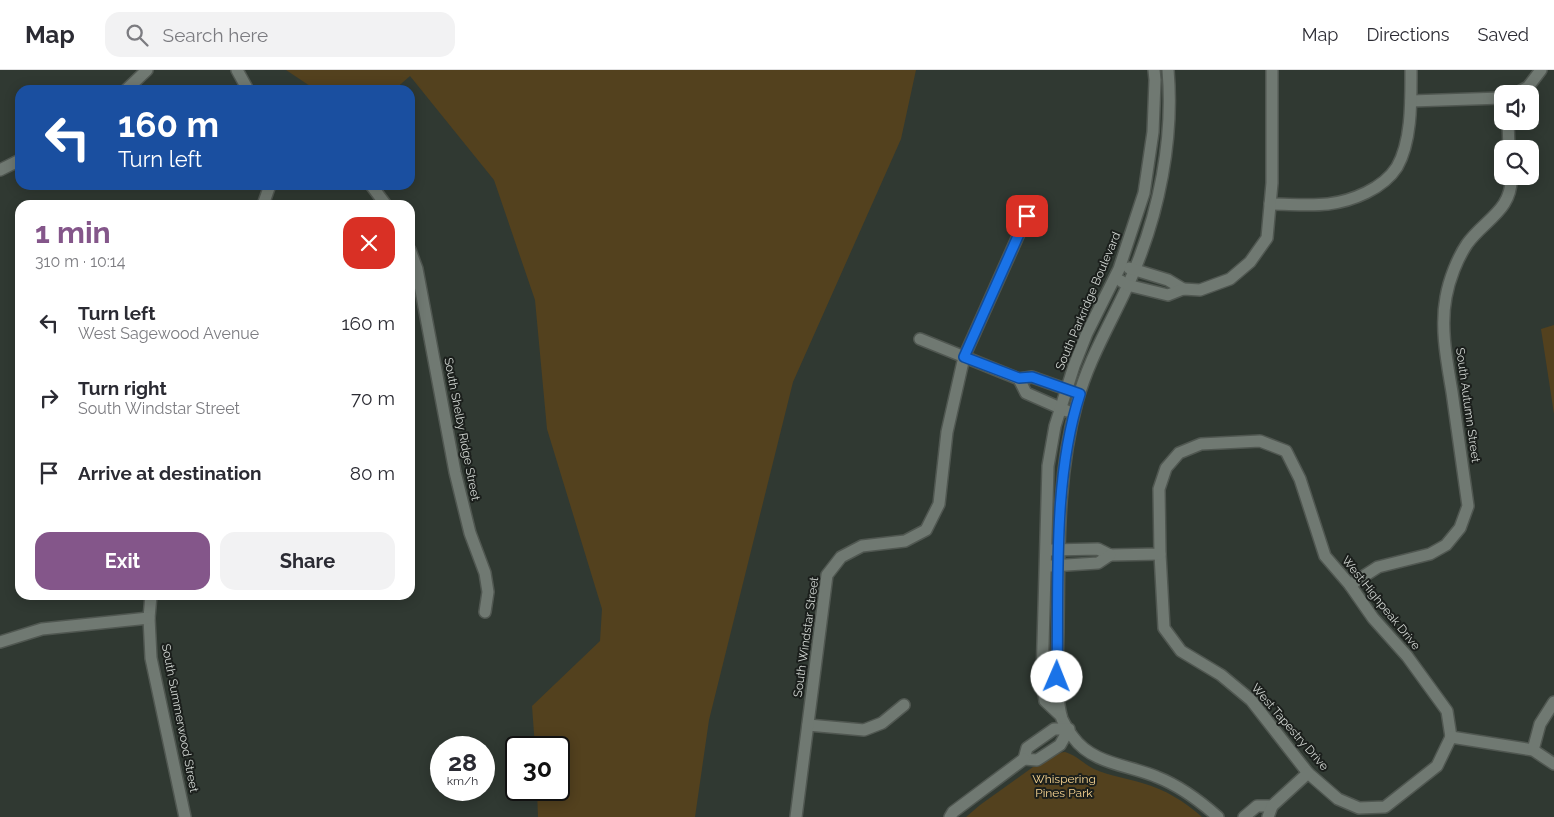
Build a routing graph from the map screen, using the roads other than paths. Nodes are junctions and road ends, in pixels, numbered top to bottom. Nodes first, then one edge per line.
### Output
1 (147, 70) edge
2 (237, 70) edge
3 (1154, 70) edge
4 (1168, 70) edge
5 (1272, 70) edge
6 (1411, 70) edge
7 (1541, 70) edge
8 (131, 85) edge
9 (245, 85) edge
10 (1530, 85) edge
11 (1494, 98) edge
12 (1412, 101) junction
13 (15, 162) edge
14 (0, 170) edge
15 (1511, 185) edge
16 (1270, 204) junction
17 (1027, 216) dead end
18 (415, 264) edge
19 (1121, 264) junction
20 (1134, 270) junction
21 (1115, 277) junction
22 (1128, 285) junction
23 (1182, 289) junction
24 (920, 339) dead end
25 (964, 357) junction
26 (1019, 378) junction
27 (1066, 389) junction
28 (1080, 394) junction
29 (1060, 408) junction
30 (1074, 414) junction
31 (1044, 550) junction
32 (1059, 550) junction
33 (1160, 554) junction
34 (1110, 555) junction
35 (1044, 566) junction
36 (1058, 566) junction
37 (1350, 585) junction
38 (151, 600) edge
39 (485, 612) dead end
40 (149, 618) junction
41 (0, 642) edge
42 (1554, 702) edge
43 (904, 705) dead end
44 (1061, 716) junction
45 (808, 725) junction
46 (1069, 730) junction
47 (1451, 737) junction
48 (1533, 750) junction
49 (1554, 764) edge
50 (1308, 773) junction
51 (1270, 812) edge
52 (184, 817) edge
53 (796, 817) edge
54 (950, 817) edge
55 (1218, 817) edge
56 (1244, 817) edge

1 - 8 street
2 - 9 street
3 - 19 street, South Parkridge Boulevard
4 - 20 street, South Parkridge Boulevard
5 - 16 street
6 - 12 street
7 - 10 street
11 - 12 street
12 - 16 street
13 - 14 street
15 - 37 street, South Autumn Street
16 - 23 street
17 - 25 street, South Windstar Street
18 - 39 street, South Shelby Ridge Street
19 - 20 street
19 - 21 street, South Parkridge Boulevard
20 - 22 street, South Parkridge Boulevard
20 - 23 street
21 - 22 street
21 - 27 street, South Parkridge Boulevard
22 - 23 street
22 - 28 street, South Parkridge Boulevard
24 - 25 street
25 - 26 street
25 - 45 street, South Windstar Street
26 - 27 street
26 - 29 street
27 - 28 street
27 - 29 street, South Parkridge Boulevard
28 - 30 street, South Parkridge Boulevard
29 - 30 street
29 - 31 street, South Parkridge Boulevard
30 - 32 street, South Parkridge Boulevard
31 - 32 street
31 - 35 street, South Parkridge Boulevard
32 - 34 street
32 - 36 street, South Parkridge Boulevard
33 - 34 street
33 - 37 street, West Highpeak Drive
33 - 50 street, West Tapestry Drive
34 - 36 street
35 - 36 street
35 - 44 street, South Parkridge Boulevard
36 - 44 street, South Parkridge Boulevard
37 - 47 street, West Highpeak Drive
38 - 40 street, South Summerwood Street
40 - 41 street
40 - 52 street, South Summerwood Street
42 - 48 street
43 - 45 street
44 - 46 street, South Parkridge Boulevard
45 - 53 street, South Windstar Street
46 - 54 street
46 - 55 street, South Parkridge Boulevard
47 - 48 street
47 - 50 street, West Tapestry Drive
48 - 49 street
50 - 51 street
51 - 56 street

